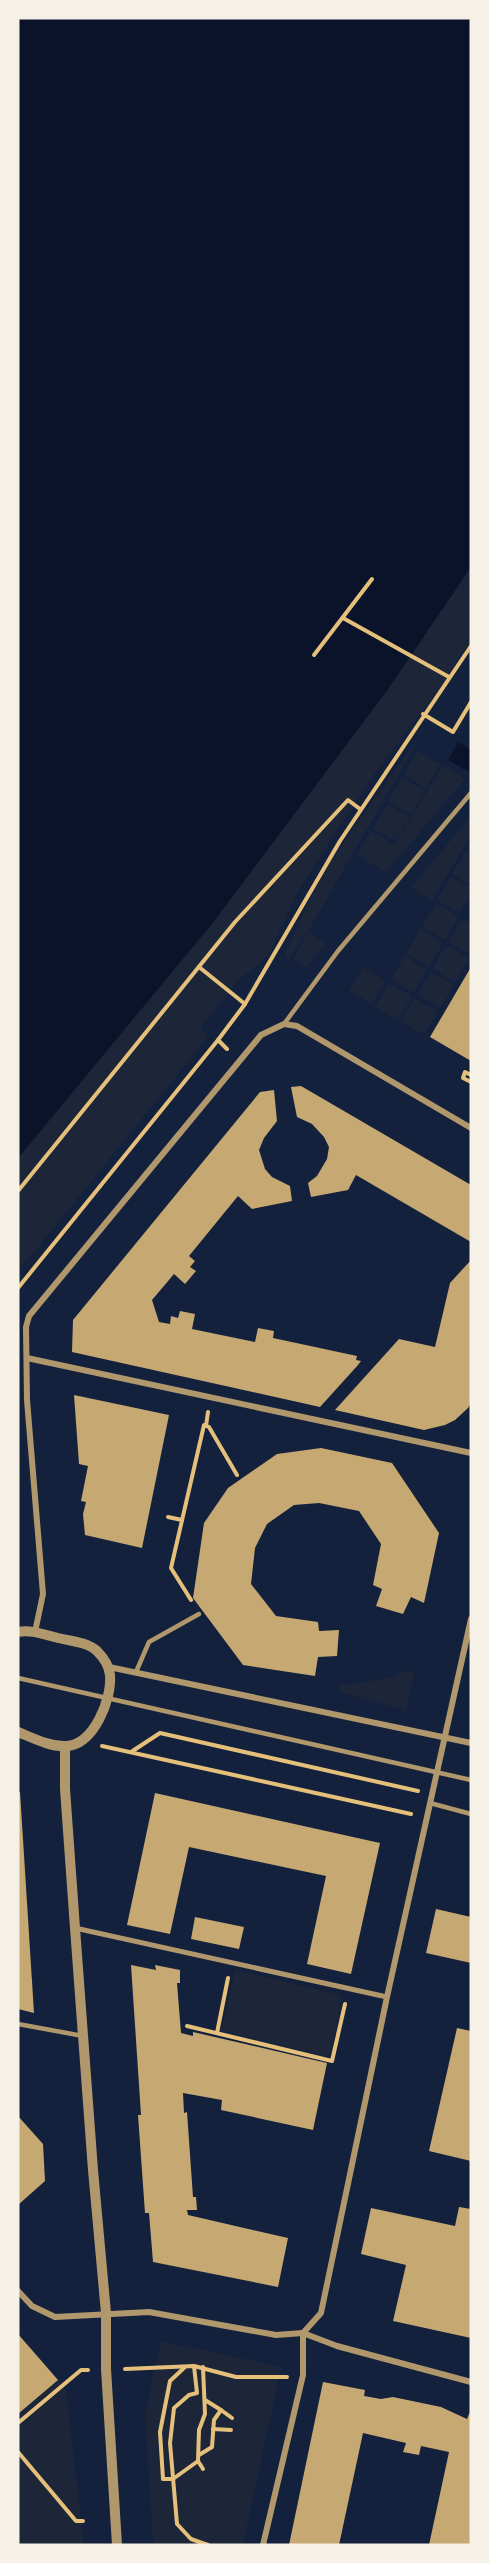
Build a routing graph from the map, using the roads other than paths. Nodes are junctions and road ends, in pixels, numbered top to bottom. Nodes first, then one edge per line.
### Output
1 (471, 793) edge
2 (284, 1024) junction
3 (471, 1128) edge
4 (27, 1358) junction
5 (471, 1453) edge
6 (200, 1614) road end
7 (471, 1618) edge
8 (18, 1632) edge
9 (35, 1632) junction
10 (109, 1667) junction
11 (136, 1672) junction
12 (18, 1678) edge
13 (107, 1697) junction
14 (18, 1732) edge
15 (444, 1737) junction
16 (471, 1743) edge
17 (65, 1746) junction
18 (436, 1772) junction
19 (471, 1780) edge
20 (430, 1803) junction
21 (471, 1814) edge
22 (75, 1929) junction
23 (387, 1997) junction
24 (18, 2024) edge
25 (83, 2036) junction
26 (18, 2291) edge
27 (106, 2313) junction
28 (303, 2333) junction
29 (471, 2382) edge
30 (117, 2545) edge
31 (263, 2545) edge

1 - 2 lane
2 - 3 street
2 - 4 street
4 - 5 street
4 - 9 street
6 - 11 lane
7 - 15 street
8 - 9 street
9 - 10 street
10 - 11 street
10 - 13 street
11 - 15 street
12 - 13 lane
13 - 17 street
13 - 18 lane
14 - 17 street
15 - 16 street
15 - 18 street
17 - 22 street
18 - 19 lane
18 - 20 street
20 - 21 lane
20 - 23 street
22 - 23 street
22 - 25 street
23 - 28 street
24 - 25 lane
25 - 27 street
26 - 27 street
27 - 28 street
27 - 30 street
28 - 29 street
28 - 31 street

